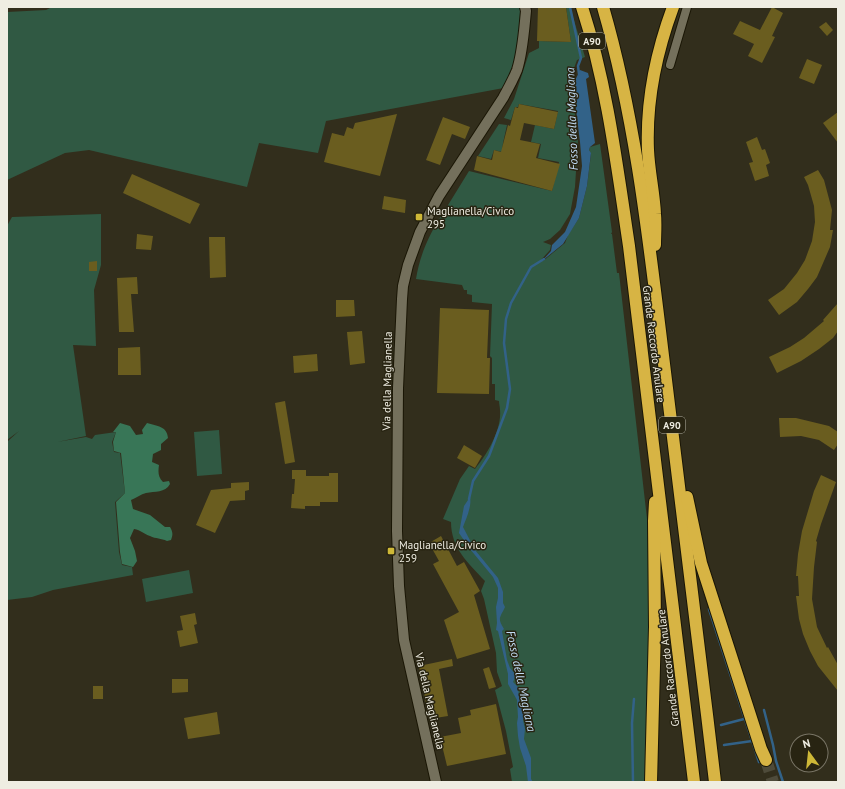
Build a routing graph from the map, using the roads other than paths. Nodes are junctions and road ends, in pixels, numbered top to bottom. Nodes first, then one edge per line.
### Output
1 (582, 7) edge
2 (603, 7) edge
3 (672, 7) edge
4 (687, 7) edge
5 (526, 8) edge
6 (670, 65) dead end
7 (654, 282) junction
8 (677, 469) junction
9 (658, 485) junction
10 (766, 760) tunnel mouth
11 (436, 782) edge
12 (651, 782) edge
13 (694, 782) edge
14 (715, 782) edge

1 - 9 highway, Grande Raccordo Anulare / A90
2 - 7 highway, Grande Raccordo Anulare / A90
3 - 7 highway
4 - 6 street
5 - 11 main road, Via della Maglianella
7 - 8 highway, Grande Raccordo Anulare / A90
8 - 10 highway
8 - 14 highway, Grande Raccordo Anulare / A90
9 - 12 highway
9 - 13 highway, Grande Raccordo Anulare / A90

